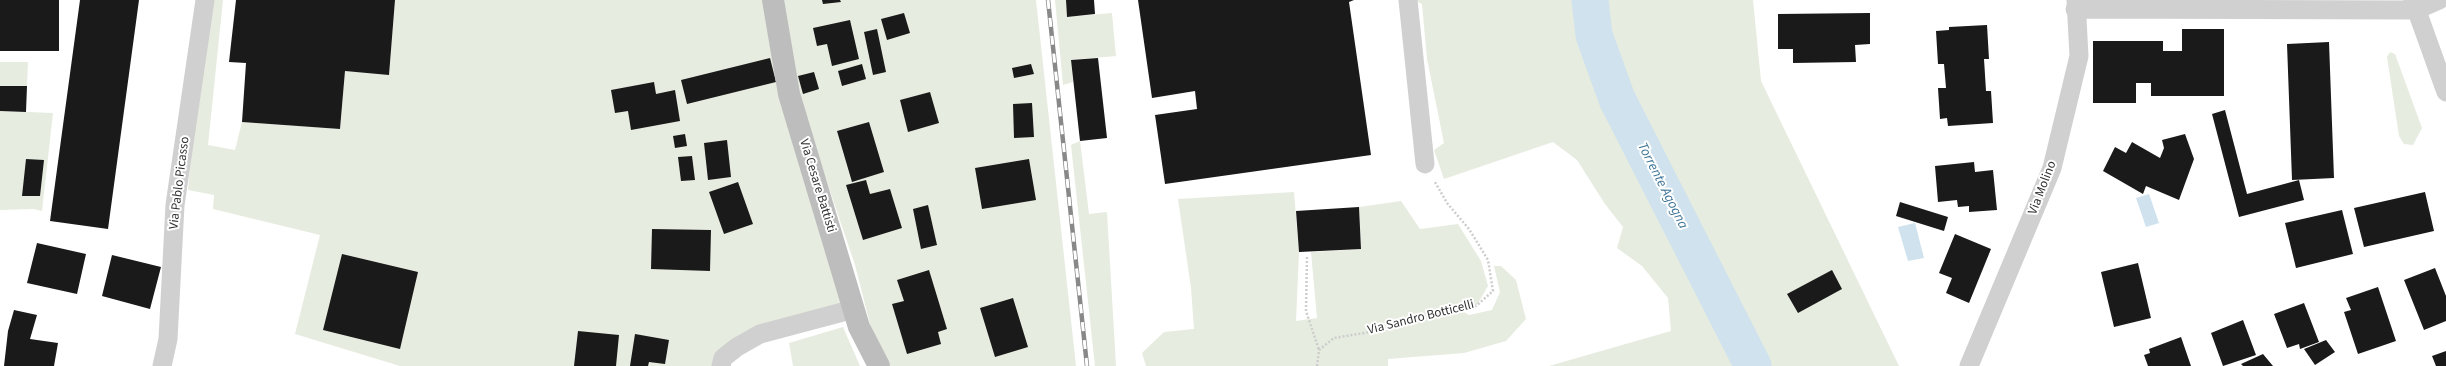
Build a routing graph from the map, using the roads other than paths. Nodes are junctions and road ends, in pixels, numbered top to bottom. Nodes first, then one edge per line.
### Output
1 (205, 0) edge
2 (773, 0) edge
3 (1408, 0) edge
4 (2439, 0) edge
5 (2075, 4) edge
6 (2415, 5) edge
7 (2446, 92) edge
8 (1425, 164) road end
9 (854, 309) junction
10 (162, 366) edge
11 (721, 366) edge
12 (879, 366) edge
13 (1969, 366) edge

1 - 10 street, Via Pablo Picasso
2 - 9 street, Via Cesare Battisti
3 - 8 street
4 - 6 street
5 - 6 street
5 - 13 street, Via Molino
6 - 7 street
9 - 11 street
9 - 12 street, Via Cesare Battisti

